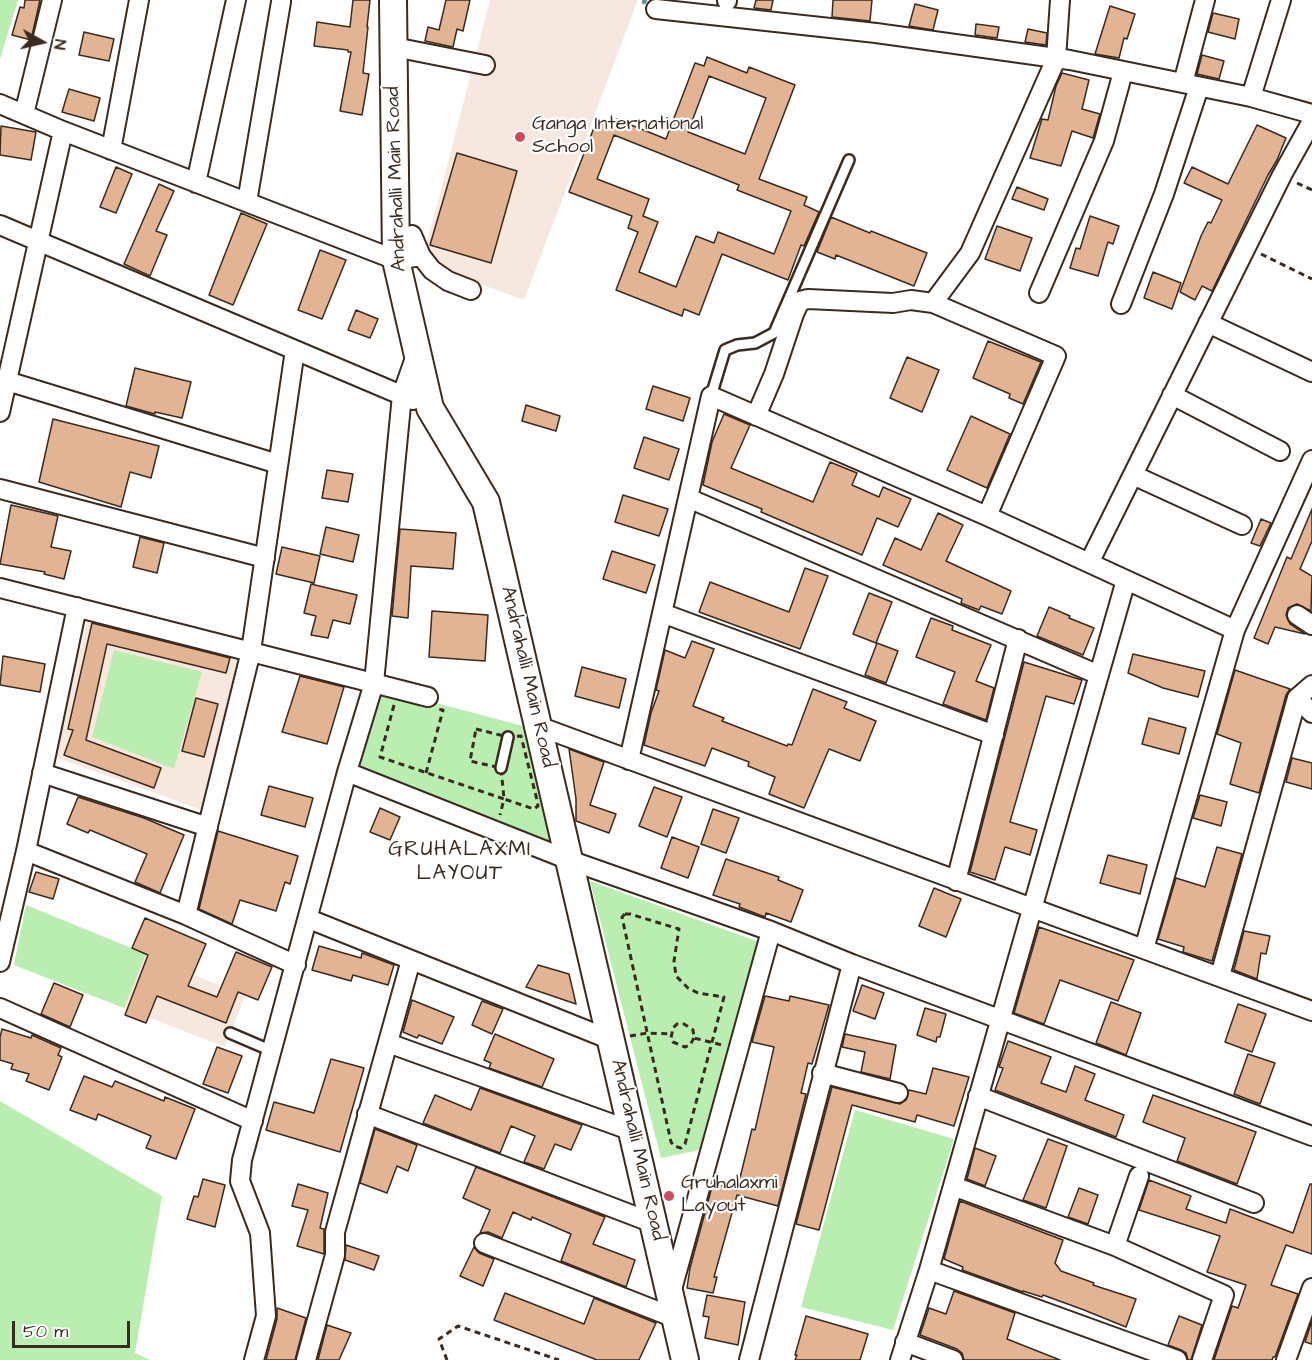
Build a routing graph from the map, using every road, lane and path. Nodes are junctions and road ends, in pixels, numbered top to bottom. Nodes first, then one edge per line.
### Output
1 (52, 0) edge
2 (139, 0) edge
3 (236, 0) edge
4 (393, 0) edge
5 (1060, 0) edge
6 (1205, 0) edge
7 (1281, 0) edge
8 (281, 2) dead end
9 (656, 9) dead end
10 (394, 46) junction
11 (1056, 59) junction
12 (485, 65) dead end
13 (1123, 72) junction
14 (1191, 85) junction
15 (1251, 98) junction
16 (0, 104) edge
17 (24, 114) junction
18 (1312, 114) edge
19 (1312, 121) edge
20 (63, 131) junction
21 (111, 150) junction
22 (849, 160) dead end
23 (196, 183) junction
24 (246, 202) junction
25 (0, 225) edge
26 (412, 235) dead end
27 (37, 241) junction
28 (1246, 246) junction
29 (421, 256) junction
30 (396, 260) junction
31 (1312, 279) edge
32 (471, 290) dead end
33 (1039, 293) dead end
34 (933, 303) junction
35 (1121, 304) dead end
36 (1208, 323) junction
37 (295, 350) junction
38 (417, 352) junction
39 (1312, 372) edge
40 (7, 381) junction
41 (402, 395) junction
42 (1172, 395) junction
43 (711, 396) junction
44 (430, 408) junction
45 (0, 412) edge
46 (756, 416) junction
47 (1280, 450) dead end
48 (1312, 460) edge
49 (278, 464) junction
50 (1133, 475) junction
51 (0, 489) edge
52 (688, 498) junction
53 (987, 516) junction
54 (1242, 525) dead end
55 (265, 558) junction
56 (1089, 563) junction
57 (1126, 580) junction
58 (0, 588) edge
59 (77, 607) junction
60 (662, 613) junction
61 (1235, 630) junction
62 (1018, 639) junction
63 (251, 651) junction
64 (1099, 675) junction
65 (374, 683) junction
66 (1312, 685) edge
67 (1297, 698) junction
68 (396, 699) dead end
69 (429, 702) joint
70 (1312, 713) edge
71 (538, 726) junction
72 (994, 735) junction
73 (507, 737) dead end
74 (628, 760) junction
75 (501, 768) dead end
76 (347, 772) junction
77 (42, 773) junction
78 (426, 773) junction
79 (208, 827) junction
80 (497, 831) junction
81 (26, 851) junction
82 (569, 860) junction
83 (957, 881) junction
84 (1032, 908) junction
85 (186, 915) junction
86 (309, 918) junction
87 (771, 931) junction
88 (1144, 949) junction
89 (411, 960) junction
90 (0, 962) edge
91 (852, 964) junction
92 (296, 965) junction
93 (1220, 976) junction
94 (0, 1008) edge
95 (1312, 1011) edge
96 (1000, 1019) junction
97 (230, 1033) dead end
98 (647, 1033) junction
99 (672, 1034) junction
100 (694, 1038) junction
101 (611, 1040) junction
102 (712, 1042) junction
103 (388, 1043) junction
104 (739, 1050) junction
105 (272, 1051) junction
106 (822, 1073) junction
107 (898, 1092) dead end
108 (978, 1096) junction
109 (367, 1114) junction
110 (253, 1120) junction
111 (632, 1131) junction
112 (1312, 1136) edge
113 (1139, 1176) dead end
114 (952, 1186) junction
115 (1254, 1203) dead end
116 (653, 1223) junction
117 (484, 1243) dead end
118 (1115, 1246) junction
119 (928, 1269) junction
120 (1312, 1288) edge
121 (673, 1306) junction
122 (904, 1342) junction
123 (255, 1360) edge
124 (306, 1360) edge
125 (447, 1360) edge
126 (559, 1360) edge
127 (685, 1360) edge
128 (749, 1360) edge
129 (900, 1360) edge
130 (953, 1360) edge
131 (1177, 1360) edge
132 (1202, 1360) edge
133 (1286, 1360) edge

1 - 17 street
2 - 21 street
3 - 23 street
4 - 10 main road, Andrahalli Main Road
5 - 11 street
6 - 14 street
7 - 15 street
8 - 24 street
9 - 11 street
10 - 12 street
10 - 30 main road, Andrahalli Main Road
11 - 13 street
11 - 34 street
13 - 14 street
13 - 33 street
14 - 15 street
14 - 35 street
15 - 18 street
16 - 17 street
17 - 20 street
19 - 28 street
20 - 21 street
20 - 27 street
21 - 23 street
22 - 43 lane
23 - 24 street
24 - 30 street
25 - 27 street
26 - 29 street
27 - 37 street
27 - 40 street
28 - 31 path
28 - 36 street
29 - 30 street
29 - 32 street
30 - 38 main road, Andrahalli Main Road
34 - 46 street
34 - 53 street
36 - 39 street
36 - 42 street
37 - 41 street
37 - 49 street
38 - 41 street
38 - 44 main road, Andrahalli Main Road
40 - 45 street
40 - 49 street
41 - 44 street
41 - 65 street
42 - 47 street
42 - 50 street
43 - 46 street
43 - 52 street
44 - 71 main road, Andrahalli Main Road
46 - 53 street
48 - 61 street
49 - 55 street
50 - 54 street
50 - 56 street
51 - 55 street
52 - 60 street
52 - 62 street
53 - 56 street
55 - 63 street
56 - 57 street
57 - 61 street
57 - 64 street
58 - 59 street
59 - 63 street
59 - 77 street
60 - 72 street
60 - 74 street
61 - 88 street
62 - 64 street
62 - 72 street
63 - 65 street
63 - 79 street
64 - 84 street
65 - 69 street
65 - 76 street
66 - 67 street
67 - 70 street
67 - 93 street
68 - 78 path
69 - 78 path
71 - 74 street
71 - 82 main road, Andrahalli Main Road
72 - 83 street
73 - 75 lane
74 - 83 street
76 - 80 street
76 - 86 street
77 - 79 street
77 - 81 street
78 - 80 path
79 - 85 street
80 - 82 street
81 - 85 street
81 - 90 street
82 - 87 street
82 - 101 main road, Andrahalli Main Road
83 - 84 street
84 - 88 street
84 - 96 street
85 - 92 street
86 - 89 street
86 - 92 street
87 - 91 street
87 - 104 street
88 - 93 street
89 - 101 street
89 - 103 street
91 - 96 street
91 - 106 street
92 - 105 street
93 - 95 street
94 - 110 street
96 - 108 street
96 - 112 street
97 - 105 lane
98 - 99 path
98 - 102 path
98 - 102 path
99 - 100 path
99 - 100 path
100 - 102 path
101 - 111 main road, Andrahalli Main Road
102 - 104 path
103 - 109 street
103 - 111 street
104 - 121 street
105 - 110 street
106 - 107 street
106 - 128 street
108 - 114 street
108 - 115 street
109 - 116 street
109 - 124 street
110 - 123 street
111 - 116 main road, Andrahalli Main Road
113 - 118 street
114 - 118 street
114 - 119 street
116 - 121 main road, Andrahalli Main Road
117 - 121 street
118 - 132 street
119 - 122 street
119 - 131 street
120 - 133 street
121 - 127 main road, Andrahalli Main Road
122 - 129 street
122 - 130 street
125 - 126 path

